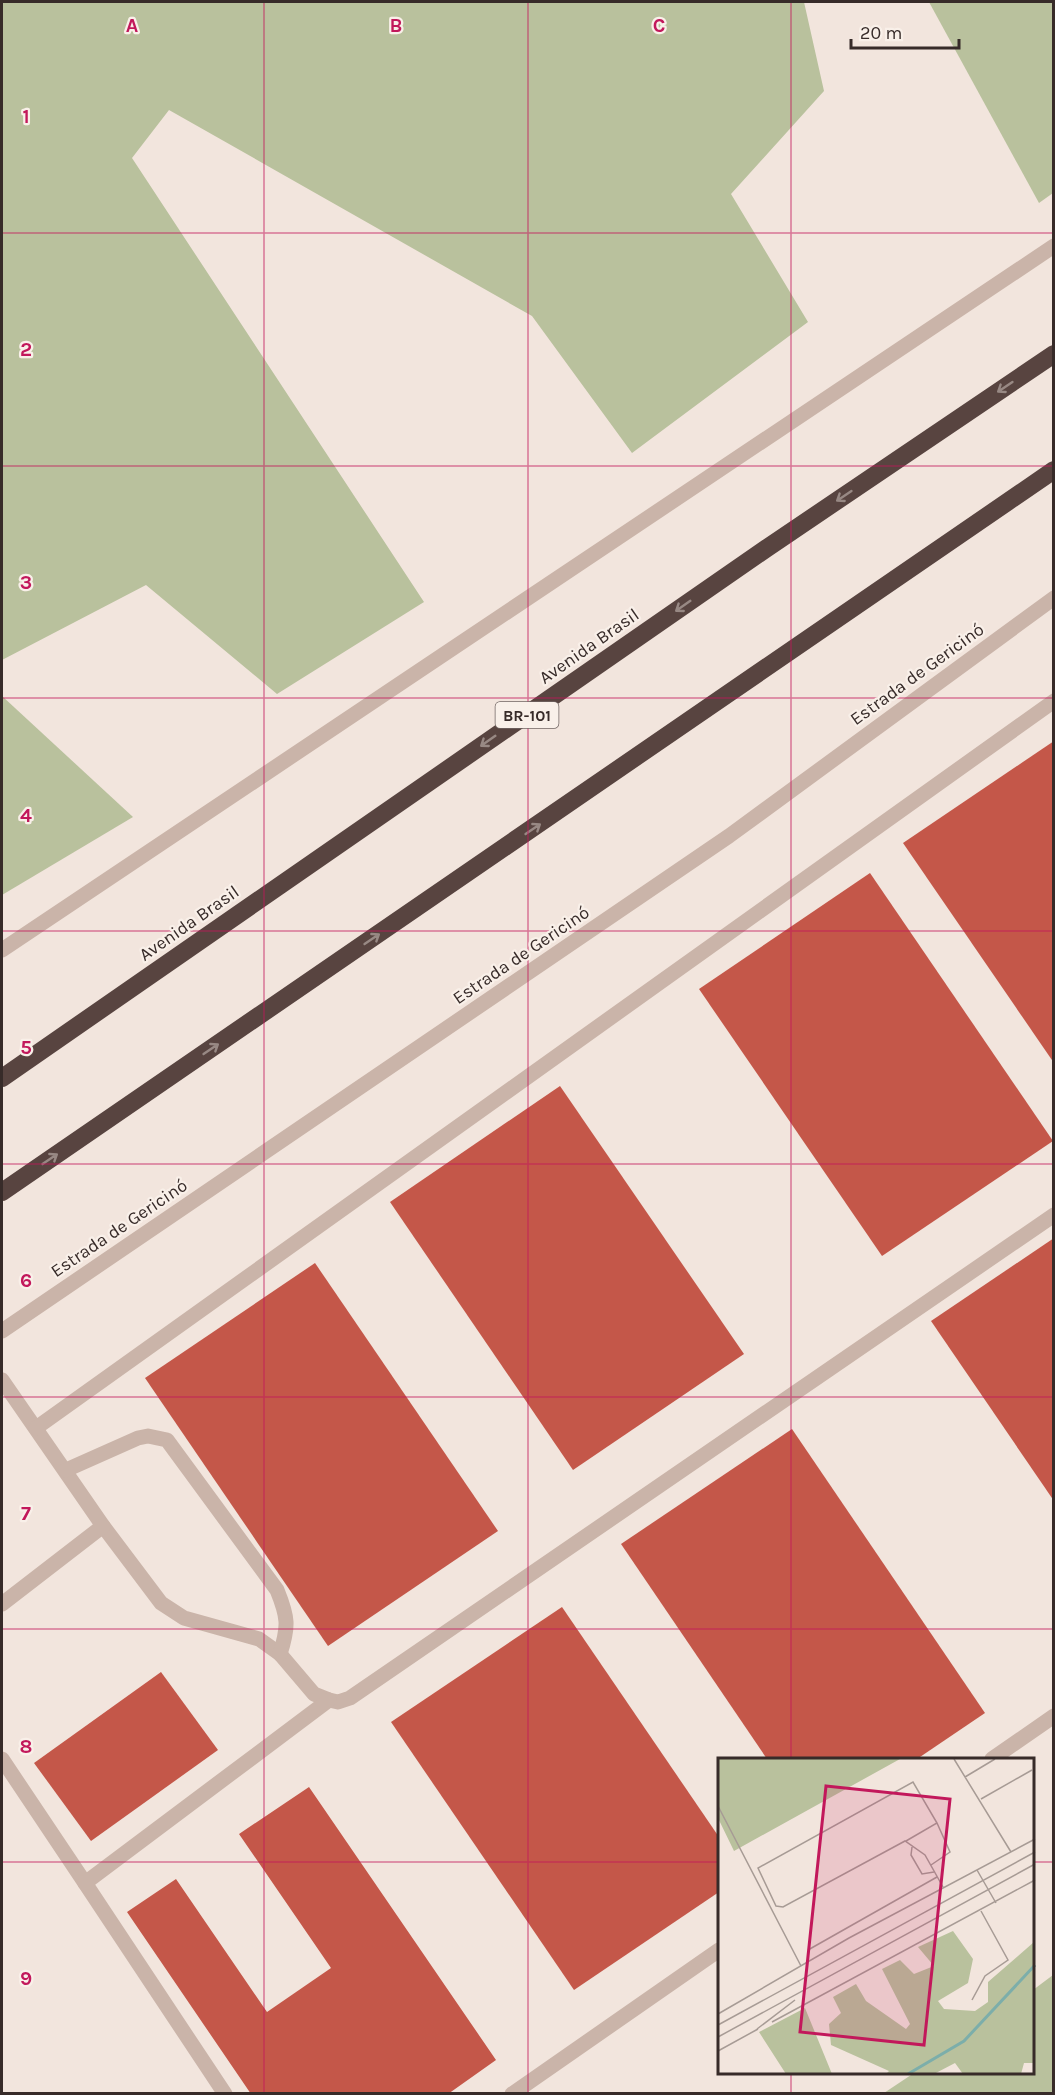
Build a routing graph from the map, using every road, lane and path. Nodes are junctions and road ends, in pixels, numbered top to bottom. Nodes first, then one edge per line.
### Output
1 (1053, 246) edge
2 (1052, 354) edge
3 (1053, 470) edge
4 (1053, 598) edge
5 (1053, 701) edge
6 (2, 950) edge
7 (2, 1078) edge
8 (2, 1192) edge
9 (1053, 1215) edge
10 (2, 1331) edge
11 (2, 1380) edge
12 (36, 1428) junction
13 (66, 1470) junction
14 (103, 1526) junction
15 (2, 1604) edge
16 (280, 1654) junction
17 (329, 1701) junction
18 (1053, 1716) edge
19 (993, 1758) edge
20 (2, 1759) edge
21 (85, 1883) junction
22 (718, 1951) edge
23 (225, 2094) edge
24 (512, 2094) edge

1 - 6 street
2 -> 7 highway, Avenida Brasil / BR-101
8 -> 3 highway
4 - 10 street, Estrada de Gericinó
5 - 12 street
9 - 17 street
11 - 12 street
12 - 13 street
13 - 14 street
13 - 16 street
14 - 15 street
14 - 16 street
16 - 17 street
17 - 21 street
18 - 19 street
20 - 21 street
21 - 23 street
22 - 24 street

